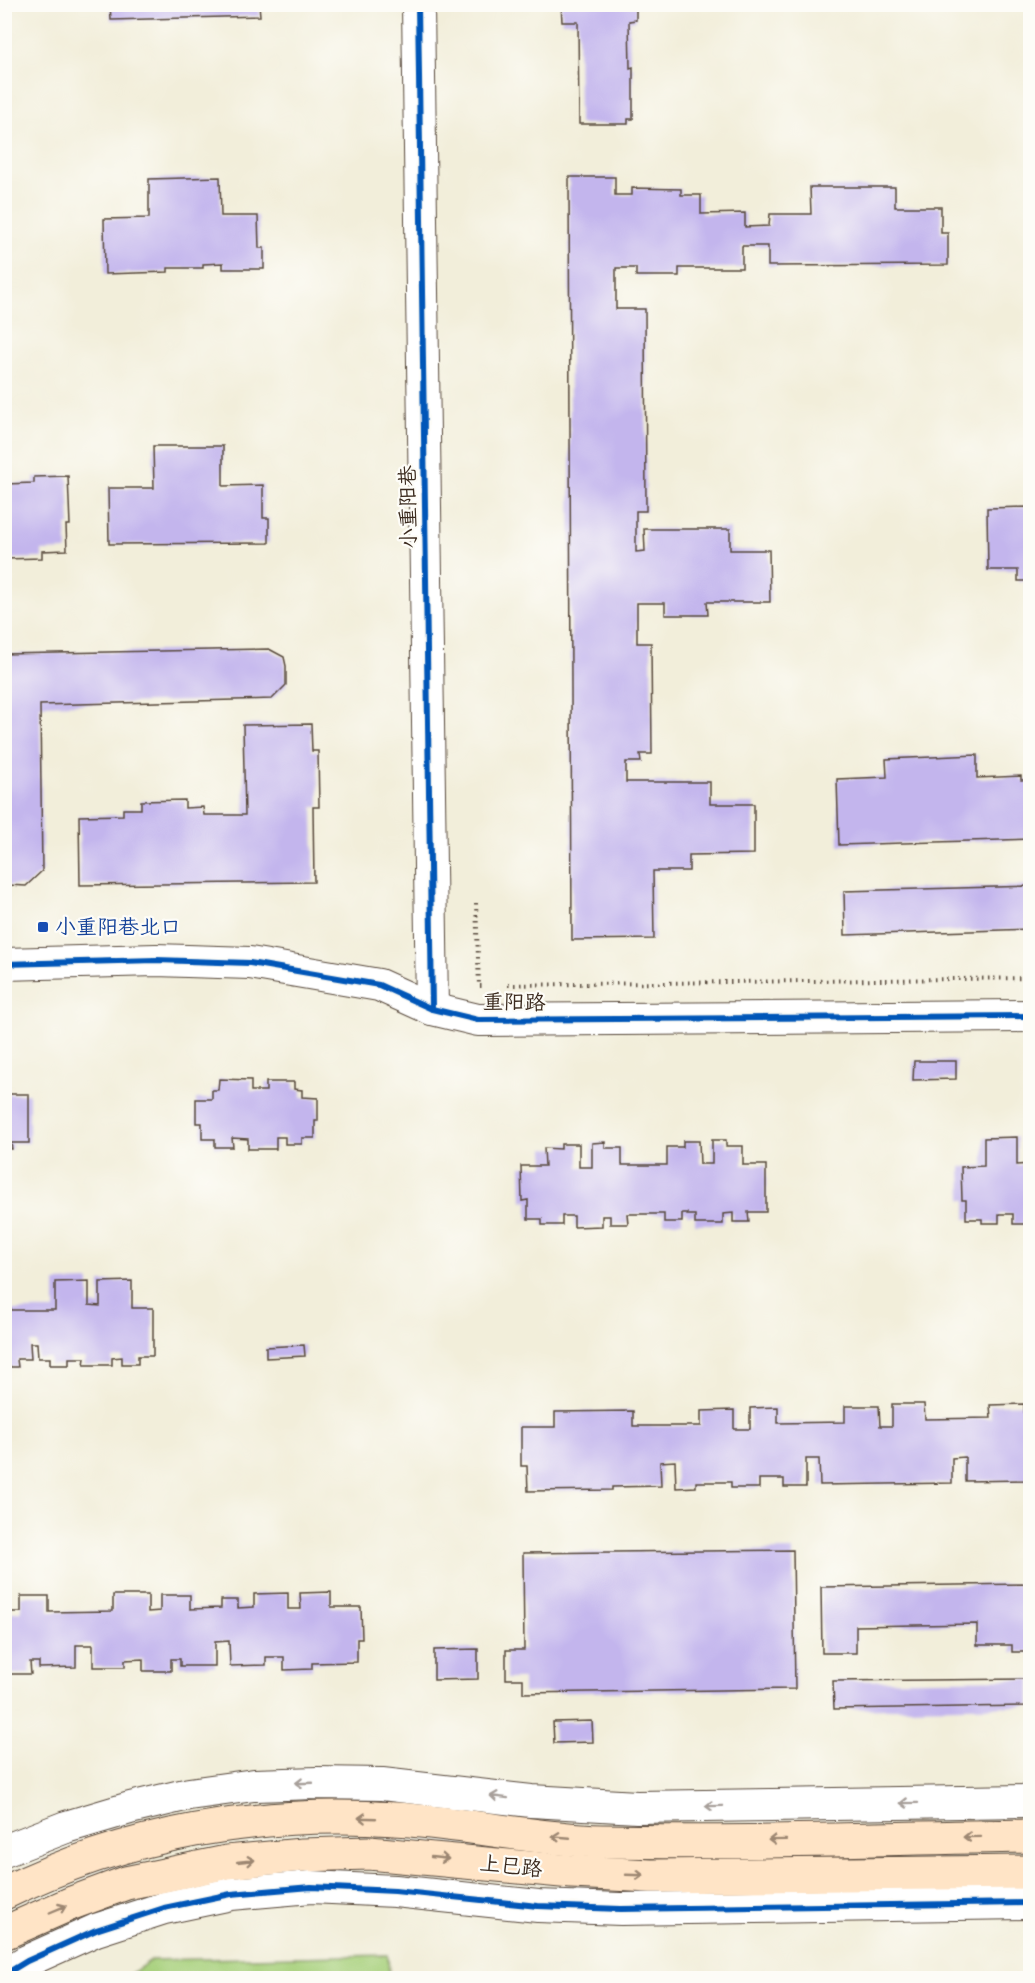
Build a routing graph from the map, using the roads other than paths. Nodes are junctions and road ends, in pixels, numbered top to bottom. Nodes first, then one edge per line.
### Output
1 (418, 4) edge
2 (4, 964) edge
3 (432, 1009) junction
4 (1030, 1016) edge
5 (1030, 1801) edge
6 (1030, 1836) edge
7 (4, 1851) edge
8 (1030, 1872) edge
9 (4, 1893) edge
10 (1030, 1903) edge
11 (4, 1933) edge
12 (4, 1975) edge

1 - 3 street, 小重阳巷
2 - 3 street, 重阳路
3 - 4 street, 重阳路
5 -> 7 street
6 -> 9 main road, 上巳路
11 -> 8 main road, 上巳路
10 - 12 street

